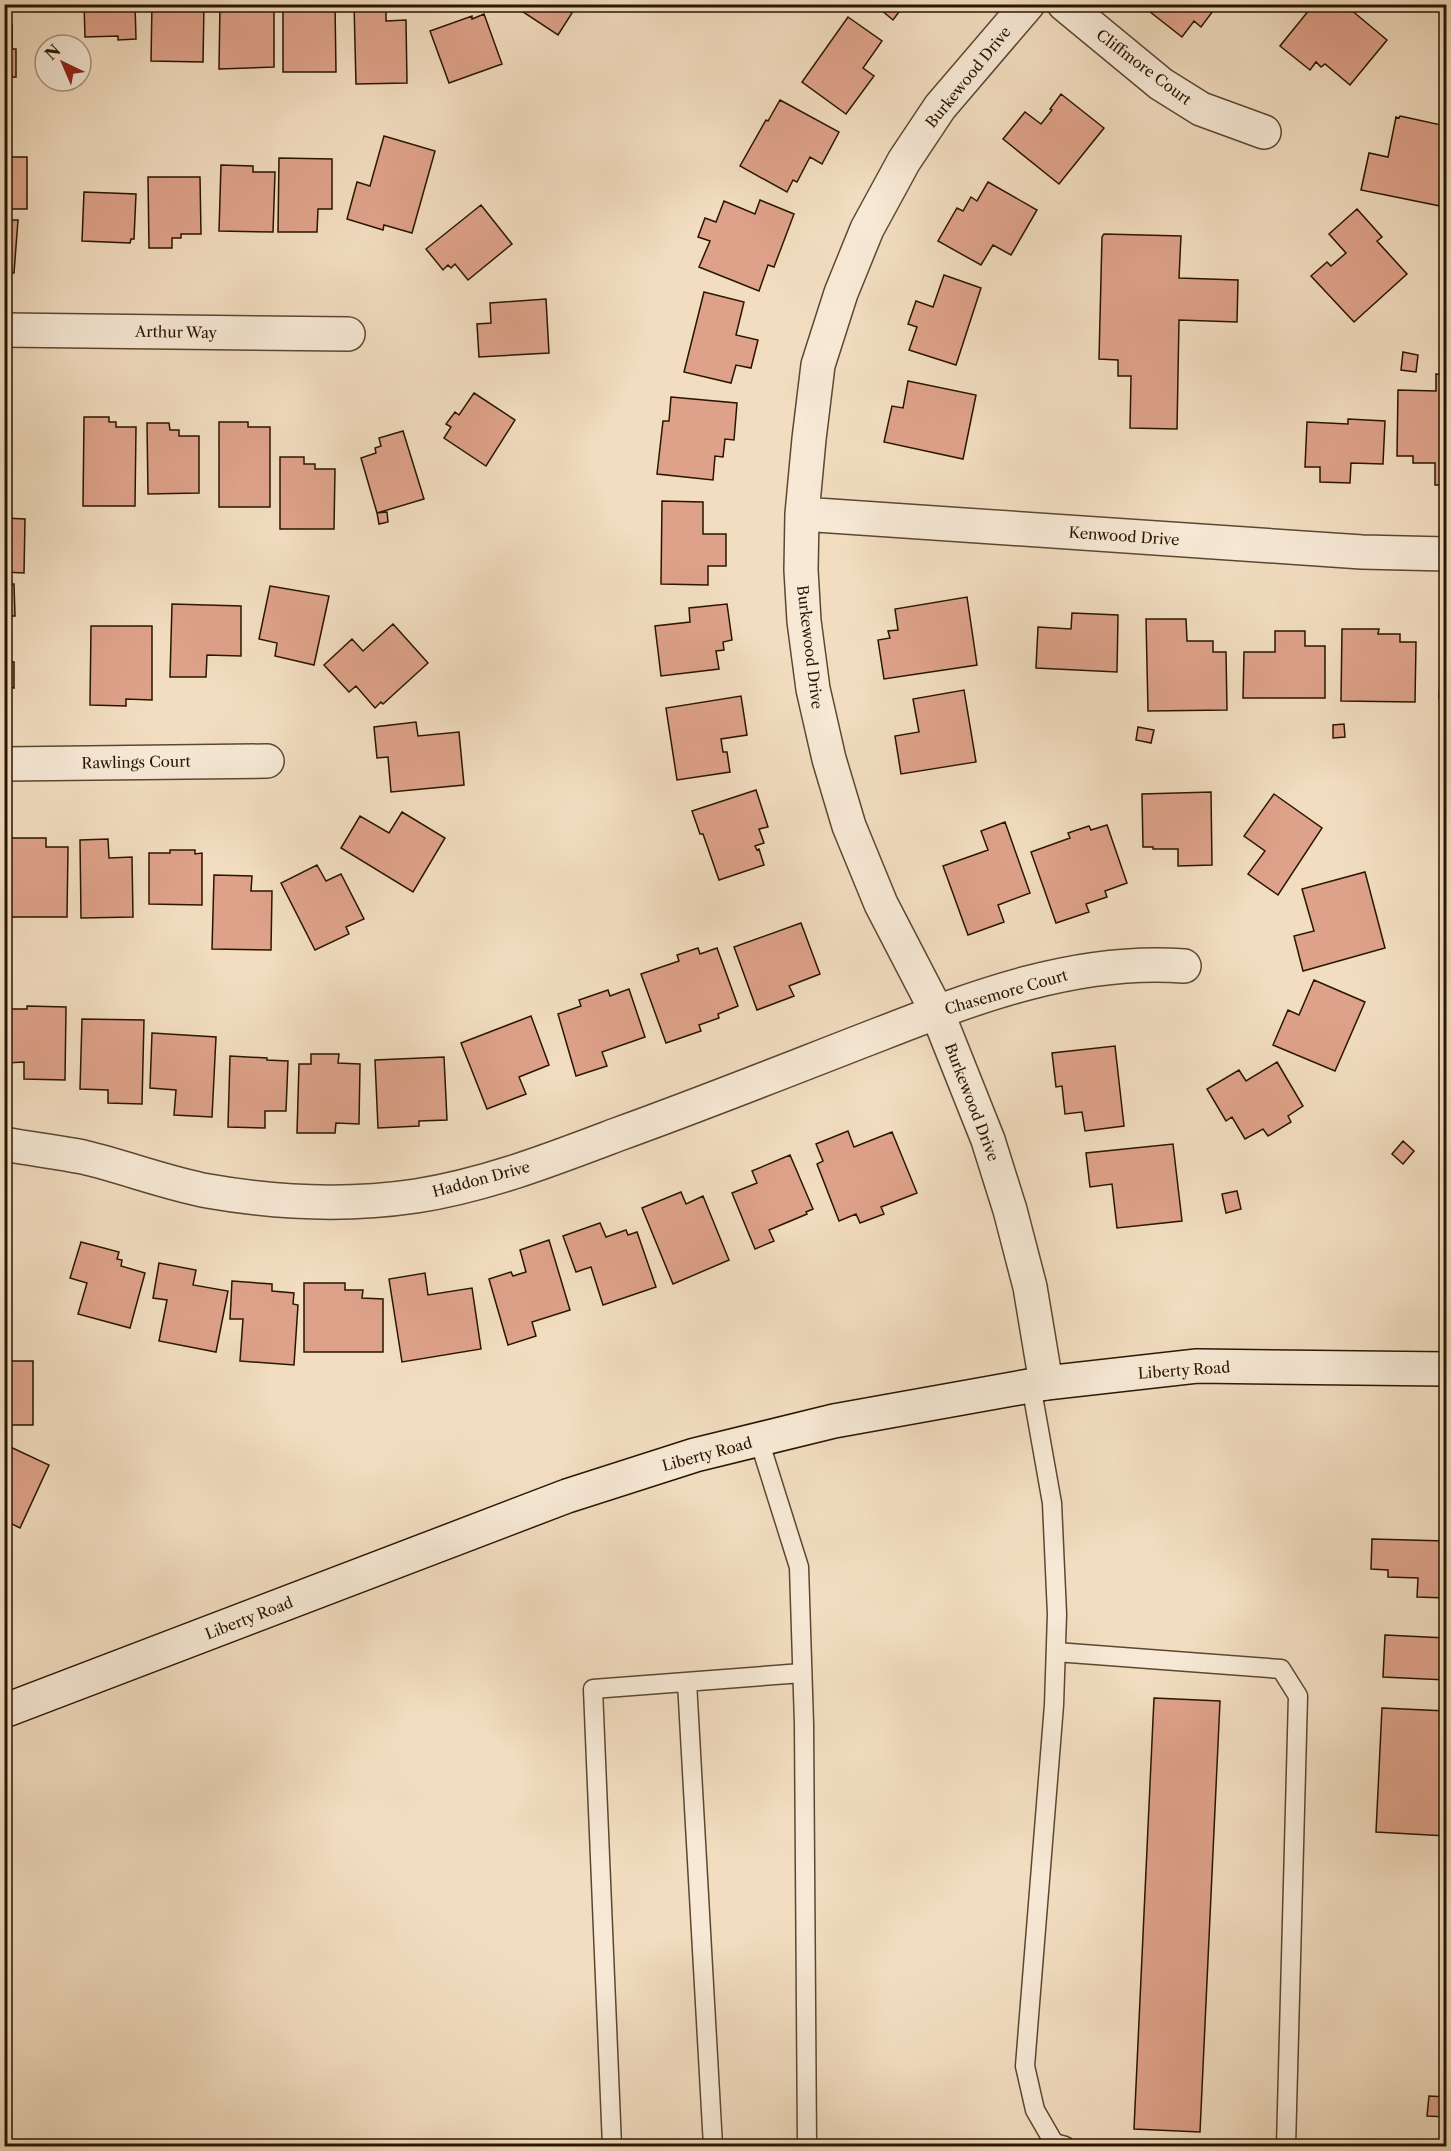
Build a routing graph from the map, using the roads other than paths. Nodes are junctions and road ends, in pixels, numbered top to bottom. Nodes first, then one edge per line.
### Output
1 (1028, 4) edge
2 (1064, 4) edge
3 (1264, 132) dead end
4 (4, 330) edge
5 (348, 334) dead end
6 (802, 514) junction
7 (1446, 554) edge
8 (267, 761) dead end
9 (4, 764) edge
10 (1184, 966) dead end
11 (937, 1012) junction
12 (4, 1144) edge
13 (1446, 1369) edge
14 (1039, 1384) junction
15 (759, 1440) junction
16 (1056, 1652) junction
17 (802, 1673) junction
18 (687, 1682) junction
19 (4, 1711) edge
20 (1059, 2145) edge
21 (612, 2146) edge
22 (712, 2146) edge
23 (807, 2146) edge
24 (1286, 2146) edge

1 - 6 street, Burkewood Drive
2 - 3 street, Cliffmore Court
4 - 5 street, Arthur Way
6 - 7 street, Kenwood Drive
6 - 11 street, Burkewood Drive
8 - 9 street, Rawlings Court
10 - 11 street, Chasemore Court
11 - 12 street, Haddon Drive
11 - 14 street, Burkewood Drive
13 - 14 street, Liberty Road
14 - 15 street, Liberty Road
14 - 16 lane
15 - 17 lane
15 - 19 street, Liberty Road
16 - 20 lane
16 - 24 lane
17 - 18 lane
17 - 23 lane
18 - 21 lane
18 - 22 lane

